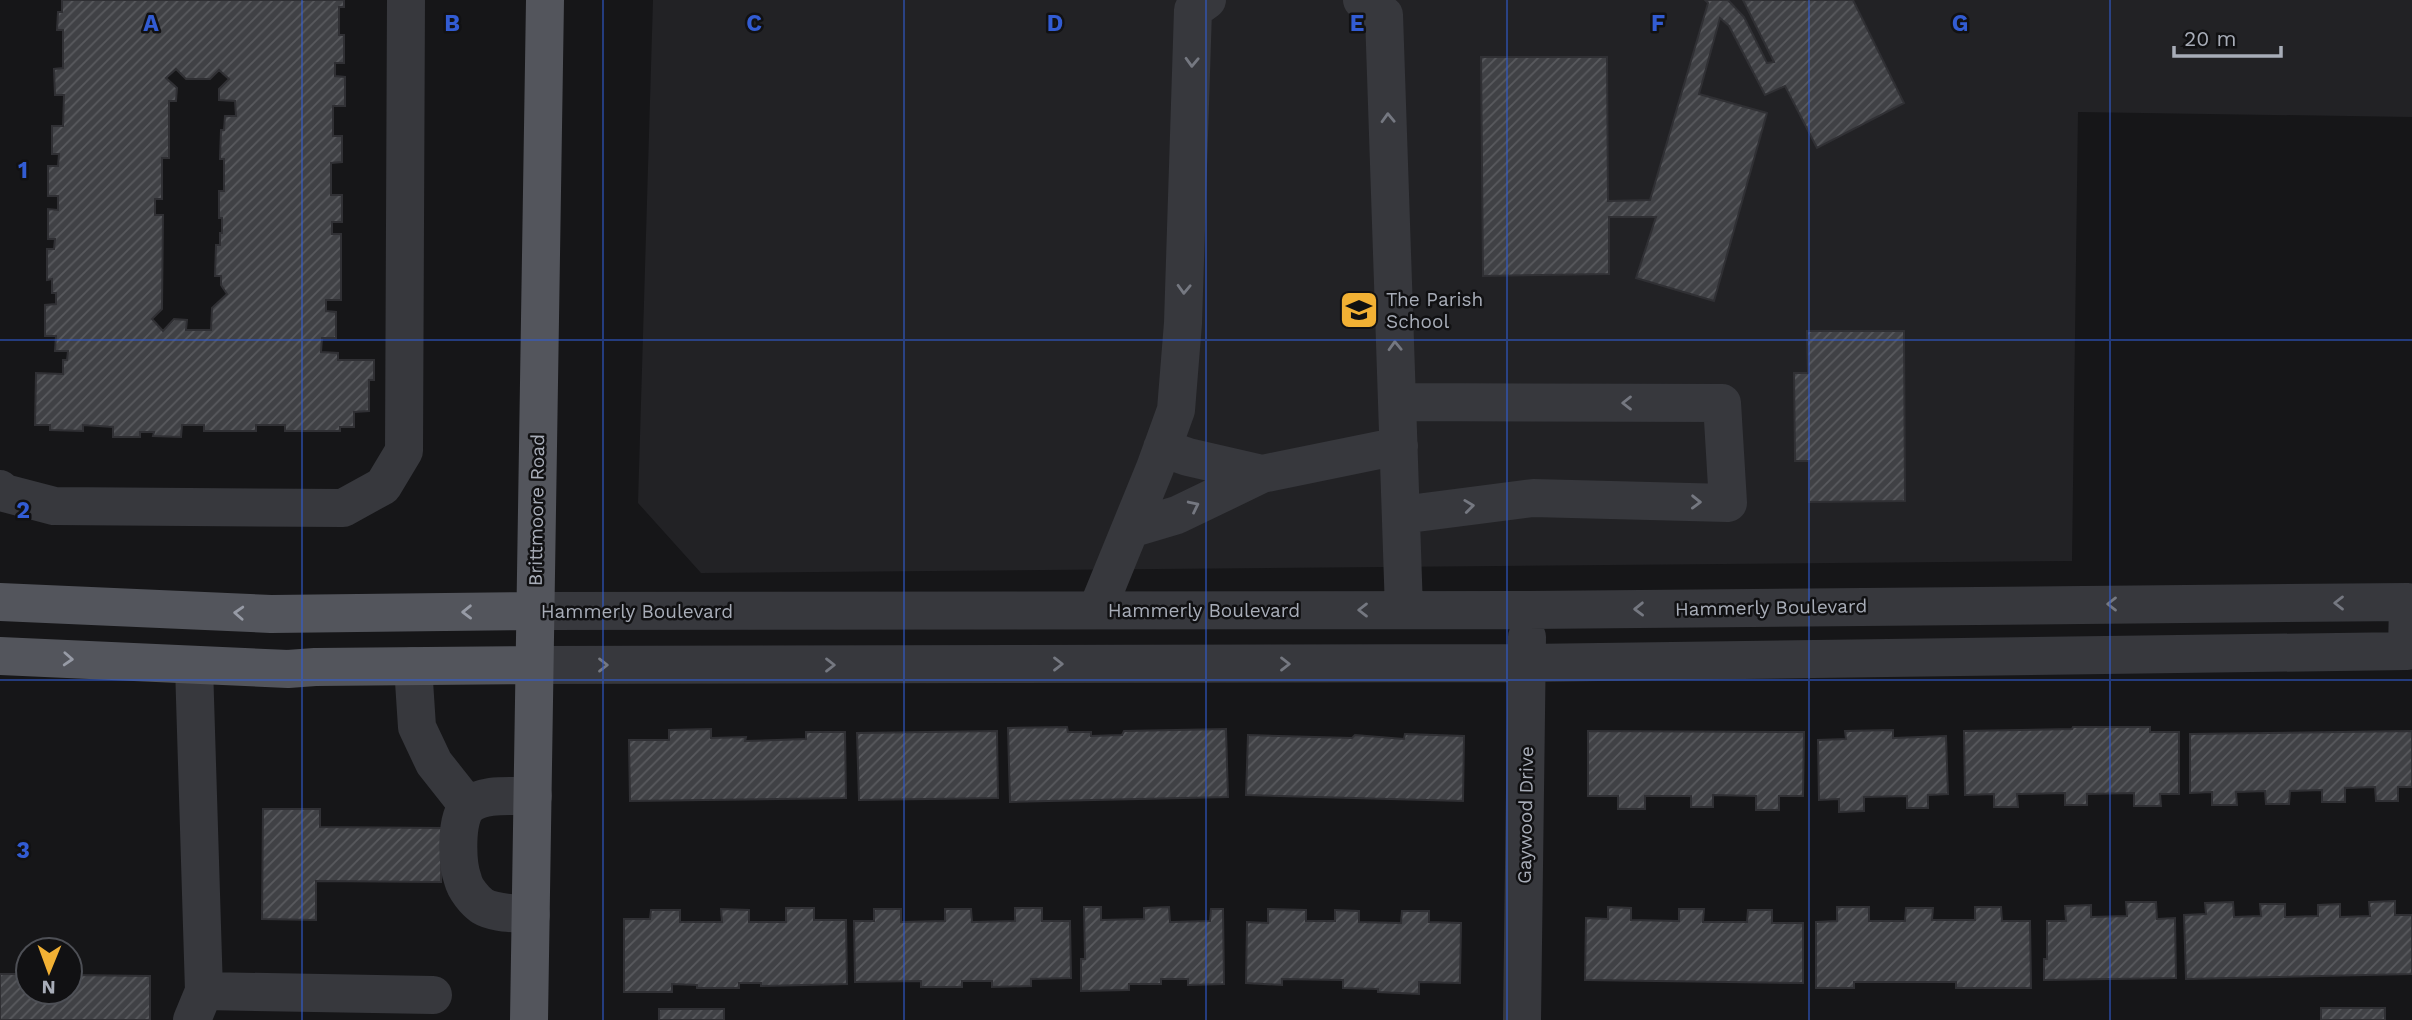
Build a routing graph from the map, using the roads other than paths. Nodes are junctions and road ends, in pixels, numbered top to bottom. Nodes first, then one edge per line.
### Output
1 (406, 0) edge
2 (545, 0) edge
3 (1206, 0) edge
4 (1362, 0) edge
5 (1397, 402) junction
6 (1399, 446) junction
7 (1162, 447) junction
8 (1262, 474) junction
9 (0, 489) edge
10 (1401, 514) junction
11 (1130, 529) junction
12 (0, 602) edge
13 (1984, 605) junction
14 (1097, 610) junction
15 (1169, 610) junction
16 (1404, 610) junction
17 (1528, 610) junction
18 (535, 611) junction
19 (0, 656) edge
20 (1986, 656) junction
21 (1527, 663) junction
22 (1164, 664) junction
23 (534, 665) junction
24 (194, 666) junction
25 (413, 666) junction
26 (533, 796) junction
27 (468, 806) junction
28 (531, 915) junction
29 (433, 995) dead end
30 (198, 1005) edge
31 (529, 1020) edge
32 (1522, 1020) edge

1 - 9 street
2 - 18 main road, Brittmoore Road
3 -> 7 street
5 -> 4 street
5 - 6 street
10 -> 5 street
6 - 8 street
6 - 10 street
7 - 8 street
7 - 11 street
11 -> 8 street
10 - 16 street
11 - 14 street
18 -> 12 main road, Hammerly Boulevard
13 -> 17 street, Hammerly Boulevard
13 - 20 street
20 -> 13 street, Hammerly Boulevard
14 - 15 street, Hammerly Boulevard
14 - 18 street, Hammerly Boulevard
16 -> 15 street, Hammerly Boulevard
15 - 22 street
16 - 17 street, Hammerly Boulevard
17 - 21 street, Gaywood Drive
18 - 23 main road, Brittmoore Road
19 -> 24 main road
20 - 21 street
22 -> 21 street
21 - 32 street, Gaywood Drive
23 -> 22 street
23 - 25 main road
23 - 26 main road, Brittmoore Road
24 - 25 main road
24 - 30 street
25 - 27 street
26 - 27 street
26 - 28 main road, Brittmoore Road
27 - 28 street
28 - 31 main road, Brittmoore Road
29 - 30 street

